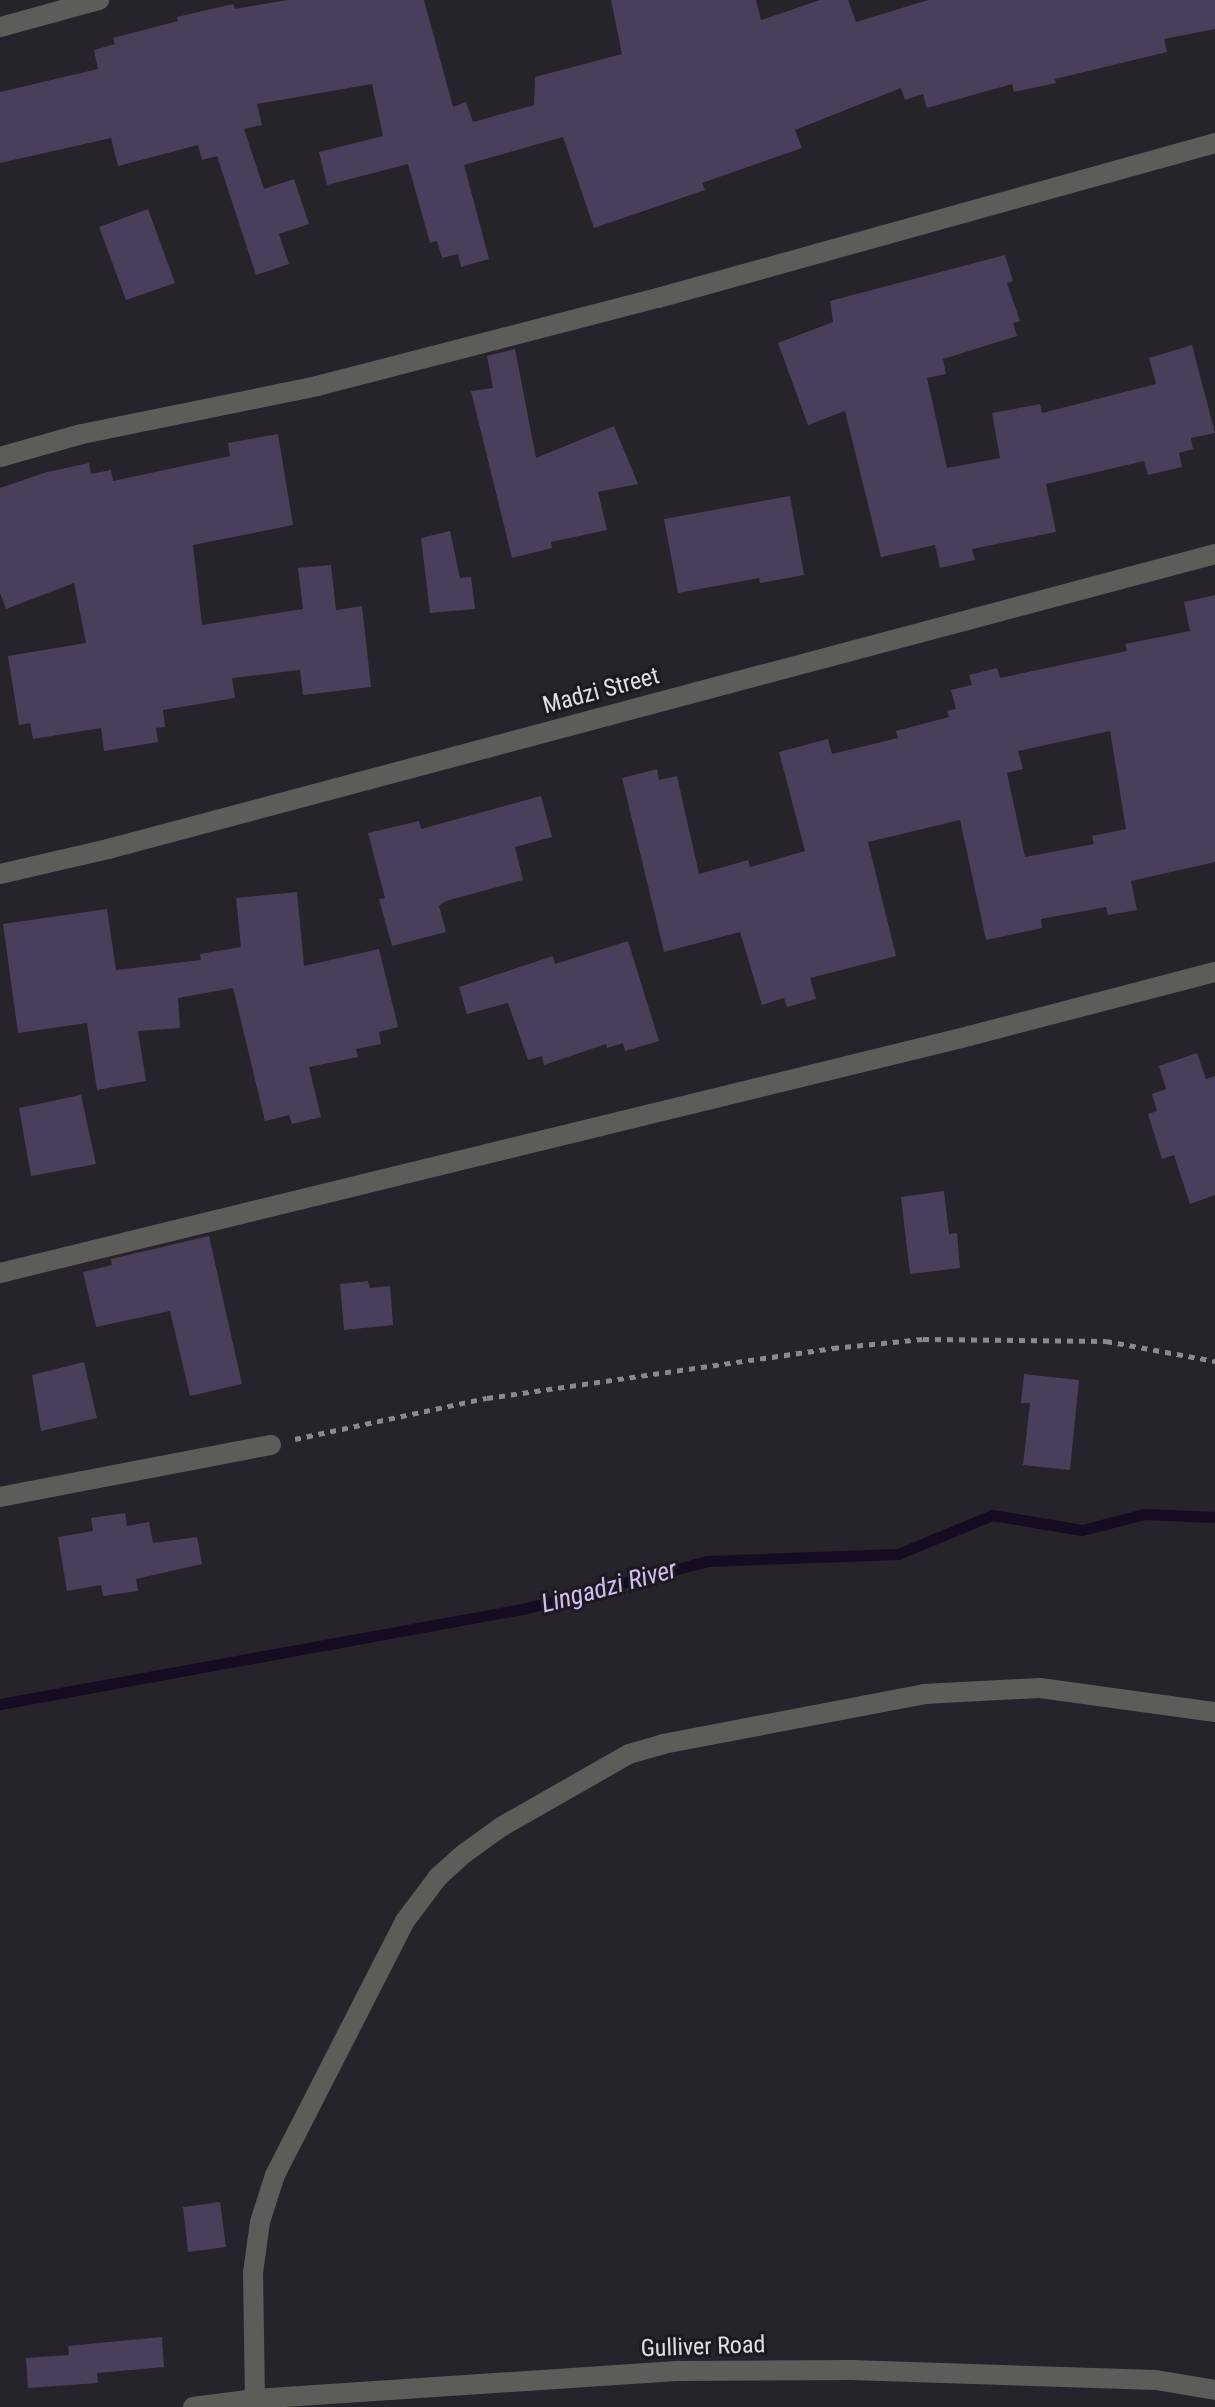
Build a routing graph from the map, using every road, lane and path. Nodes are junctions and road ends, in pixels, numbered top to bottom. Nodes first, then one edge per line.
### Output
1 (99, 0) edge
2 (0, 27) edge
3 (1215, 143) edge
4 (0, 457) edge
5 (1215, 554) edge
6 (0, 874) edge
7 (1215, 972) edge
8 (0, 1273) edge
9 (1215, 1361) edge
10 (271, 1445) joint
11 (0, 1497) edge
12 (1215, 1712) edge
13 (1215, 2390) edge
14 (255, 2399) junction
15 (353, 2401) edge
16 (193, 2407) edge

1 - 2 street
3 - 4 street
5 - 6 street, Madzi Street
7 - 8 street
9 - 10 path
10 - 11 street
12 - 14 street
13 - 15 street, Gulliver Road
14 - 15 street, Gulliver Road
14 - 16 street, Gulliver Road

